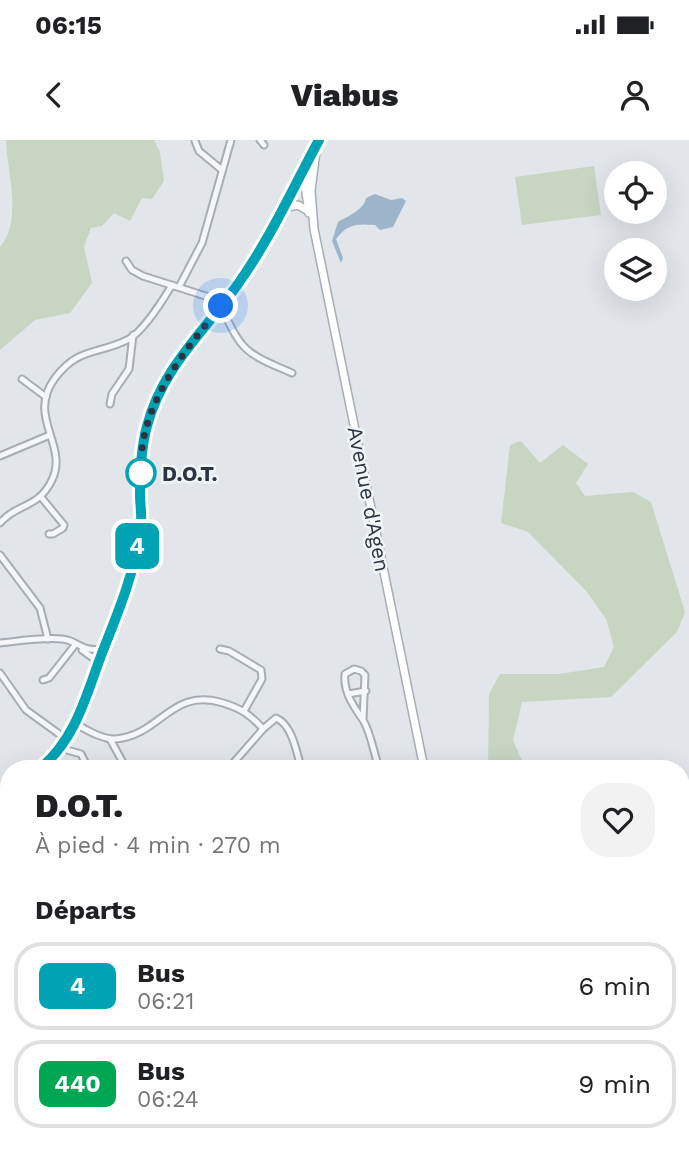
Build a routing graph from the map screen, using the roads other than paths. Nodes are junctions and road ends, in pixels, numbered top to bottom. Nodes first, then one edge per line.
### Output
1 (231, 140) edge
2 (320, 140) edge
3 (195, 141) edge
4 (222, 170) junction
5 (304, 186) junction
6 (282, 208) junction
7 (308, 211) junction
8 (314, 229) junction
9 (126, 261) dead end
10 (175, 286) junction
11 (222, 305) junction
12 (133, 335) junction
13 (292, 373) dead end
14 (22, 379) dead end
15 (46, 397) junction
16 (110, 404) dead end
17 (50, 435) junction
18 (0, 456) edge
19 (41, 497) junction
20 (0, 523) edge
21 (49, 534) dead end
22 (0, 555) edge
23 (48, 639) junction
24 (0, 643) edge
25 (77, 646) junction
26 (104, 649) junction
27 (220, 649) dead end
28 (97, 667) junction
29 (0, 673) edge
30 (43, 680) dead end
31 (366, 691) junction
32 (348, 694) junction
33 (244, 711) junction
34 (363, 720) junction
35 (76, 724) junction
36 (262, 729) junction
37 (138, 733) junction
38 (66, 739) junction
39 (110, 739) junction
40 (60, 748) junction
41 (117, 750) junction
42 (49, 760) edge
43 (84, 760) edge
44 (122, 760) edge
45 (236, 760) edge
46 (299, 760) edge
47 (376, 760) edge
48 (422, 760) edge

1 - 4 street
2 - 5 main road
2 - 5 main road
3 - 4 street
4 - 10 street
5 - 6 main road
5 - 7 main road
5 - 8 main road
6 - 7 main road
6 - 11 main road
7 - 8 main road
8 - 48 main road, Avenue d'Agen
9 - 10 street
10 - 11 street
10 - 12 street
11 - 13 street
11 - 26 main road
12 - 15 street
12 - 16 street
14 - 15 street
15 - 17 street
17 - 18 street
17 - 19 street
19 - 20 street
19 - 21 street
22 - 23 street
23 - 24 street
23 - 25 street
25 - 26 street
25 - 28 street
25 - 30 street
26 - 28 main road
27 - 33 street
28 - 35 main road
29 - 38 street
31 - 32 street
31 - 32 street
31 - 34 street
32 - 34 street
33 - 36 street
33 - 37 street
34 - 47 street
35 - 38 main road
35 - 39 street
36 - 45 street
36 - 46 street
37 - 39 street
37 - 41 street
38 - 40 main road
39 - 41 street
40 - 42 main road
40 - 43 street
41 - 44 street

